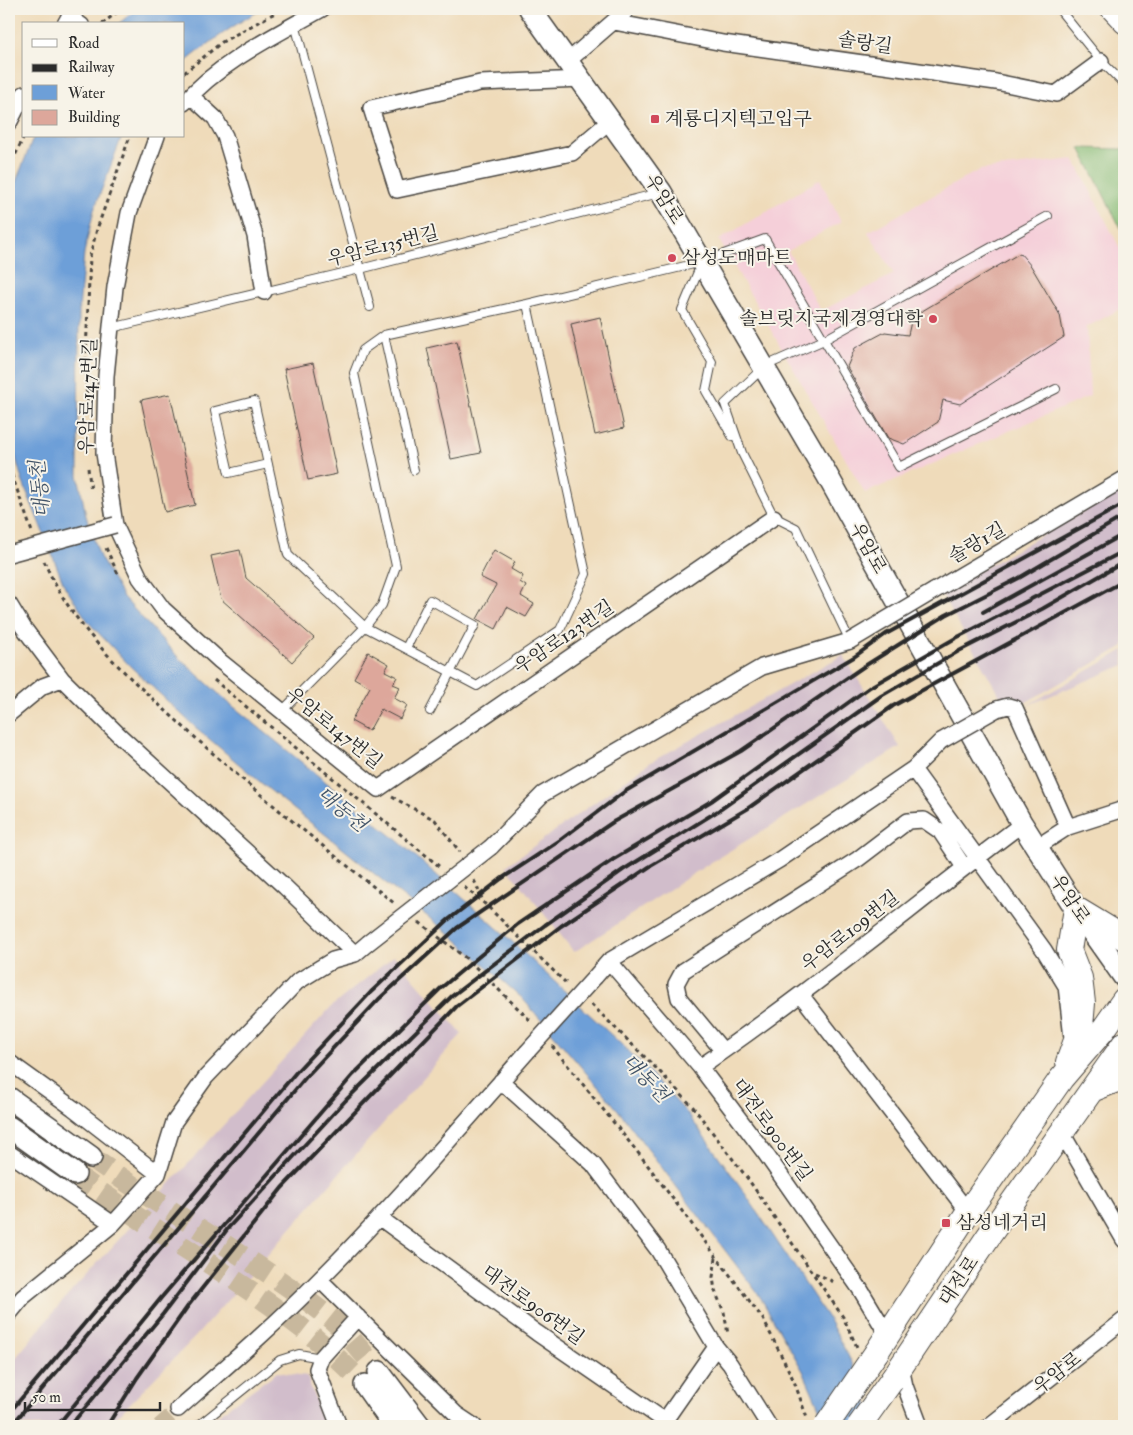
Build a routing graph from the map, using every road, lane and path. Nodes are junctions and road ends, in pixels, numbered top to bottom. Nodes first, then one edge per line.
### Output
1 (122, 9) edge
2 (282, 9) edge
3 (322, 9) edge
4 (530, 9) edge
5 (628, 9) edge
6 (1059, 9) edge
7 (1110, 9) edge
8 (105, 22) edge
9 (614, 22) junction
10 (295, 24) junction
11 (1124, 24) edge
12 (568, 61) junction
13 (1101, 61) junction
14 (185, 72) edge
15 (582, 79) junction
16 (1124, 84) edge
17 (22, 98) edge
18 (186, 99) edge
19 (611, 120) junction
20 (9, 123) edge
21 (23, 138) edge
22 (129, 138) edge
23 (156, 138) edge
24 (9, 169) edge
25 (661, 192) junction
26 (1048, 216) dead end
27 (702, 262) junction
28 (360, 269) junction
29 (264, 292) junction
30 (527, 304) junction
31 (370, 307) dead end
32 (111, 328) junction
33 (384, 335) junction
34 (824, 340) junction
35 (765, 366) junction
36 (1056, 389) dead end
37 (87, 401) dead end
38 (742, 453) junction
39 (268, 464) junction
40 (88, 466) dead end
41 (9, 467) edge
42 (414, 470) dead end
43 (1124, 479) edge
44 (93, 500) dead end
45 (774, 517) junction
46 (115, 525) junction
47 (34, 537) dead end
48 (106, 547) dead end
49 (9, 554) edge
50 (41, 554) dead end
51 (122, 582) dead end
52 (9, 604) edge
53 (365, 627) junction
54 (850, 641) junction
55 (406, 648) junction
56 (450, 672) junction
57 (210, 676) dead end
58 (62, 679) junction
59 (282, 711) junction
60 (430, 711) dead end
61 (9, 714) edge
62 (913, 769) junction
63 (378, 789) junction
64 (1124, 809) edge
65 (1022, 824) junction
66 (1068, 827) junction
67 (1036, 847) junction
68 (463, 856) dead end
69 (978, 857) junction
70 (964, 867) junction
71 (442, 869) dead end
72 (470, 872) dead end
73 (463, 886) dead end
74 (395, 904) dead end
75 (484, 904) junction
76 (1076, 910) junction
77 (417, 920) dead end
78 (1124, 938) edge
79 (355, 954) junction
80 (609, 961) junction
81 (1124, 977) edge
82 (572, 988) dead end
83 (801, 995) junction
84 (586, 999) dead end
85 (1124, 1000) edge
86 (538, 1029) dead end
87 (550, 1043) dead end
88 (1124, 1044) edge
89 (1073, 1050) junction
90 (723, 1051) junction
91 (9, 1062) edge
92 (700, 1067) junction
93 (1124, 1078) edge
94 (1061, 1079) junction
95 (501, 1081) junction
96 (1092, 1090) junction
97 (9, 1098) edge
98 (9, 1127) edge
99 (1062, 1133) junction
100 (9, 1153) edge
101 (91, 1158) tunnel mouth
102 (75, 1174) tunnel mouth
103 (158, 1174) junction
104 (968, 1212) junction
105 (380, 1218) junction
106 (113, 1224) junction
107 (1124, 1240) edge
108 (716, 1257) junction
109 (320, 1280) junction
110 (9, 1314) edge
111 (358, 1317) junction
112 (1124, 1320) edge
113 (716, 1347) junction
114 (874, 1347) junction
115 (321, 1358) junction
116 (730, 1364) junction
117 (896, 1373) junction
118 (178, 1409) tunnel mouth
119 (663, 1424) edge
120 (198, 1426) edge
121 (339, 1426) edge
122 (394, 1426) edge
123 (420, 1426) edge
124 (474, 1426) edge
125 (769, 1426) edge
126 (809, 1426) edge
127 (826, 1426) edge
128 (859, 1426) edge
129 (920, 1426) edge
130 (989, 1426) edge

1 - 8 path
2 - 14 path
3 - 10 street
4 - 12 main road, 우암로
5 - 9 street
6 - 13 lane
7 - 11 street
9 - 12 street
9 - 13 street, 솔랑길
10 - 18 street
10 - 28 lane
12 - 15 main road, 우암로
13 - 16 lane
15 - 19 main road, 우암로
15 - 19 street
17 - 20 street
18 - 29 street
19 - 25 main road, 우암로
21 - 24 path
22 - 37 path
23 - 32 street, 우암로147번길
25 - 27 main road, 우암로
25 - 28 lane, 우암로135번길
26 - 34 lane
27 - 30 lane
27 - 34 lane
27 - 35 main road, 우암로
27 - 38 lane
28 - 29 lane, 우암로135번길
28 - 31 lane
29 - 32 lane, 우암로135번길
30 - 33 lane
30 - 56 lane
32 - 46 street, 우암로147번길
33 - 42 lane
33 - 53 lane
34 - 35 lane
34 - 36 lane
35 - 38 lane
35 - 65 main road, 우암로
38 - 45 lane
39 - 39 lane
39 - 53 lane
40 - 44 path
41 - 47 path
43 - 54 street, 솔랑1길, bridge
45 - 54 lane
45 - 63 street, 우암로123번길
46 - 49 street, bridge
46 - 59 street, 우암로147번길
48 - 51 path
50 - 74 path
52 - 58 street
53 - 55 lane
53 - 59 lane
54 - 79 street, 솔랑1길, bridge
55 - 56 lane
55 - 56 lane
56 - 60 lane
57 - 71 path
58 - 61 street
58 - 79 street
59 - 63 street, 우암로147번길
62 - 66 street, bridge
62 - 69 street
62 - 80 street
63 - 68 path
64 - 66 street
65 - 67 main road, 우암로
65 - 69 street, 우암로109번길
66 - 67 street
67 - 76 main road, 우암로
69 - 70 street, 우암로109번길
69 - 89 street
70 - 83 street, 우암로109번길
70 - 90 street
72 - 75 path
73 - 75 path
75 - 82 path
76 - 78 main road
76 - 81 main road, 우암로
76 - 89 main road
77 - 86 path
79 - 103 street
80 - 92 street, 대전로900번길
80 - 95 street, bridge
83 - 90 street, 우암로109번길
83 - 104 street
84 - 114 path
85 - 94 main road, 대전로
87 - 108 path
88 - 96 main road, 대전로
89 - 94 main road
90 - 92 street, 우암로109번길
91 - 103 street
92 - 114 street, 대전로900번길
93 - 96 main road
94 - 104 main road, 대전로
95 - 105 street
95 - 113 street
96 - 99 main road, 대전로
97 - 101 main road
98 - 102 main road
99 - 107 street
99 - 117 main road, 대전로
100 - 106 street
103 - 106 street
104 - 114 main road, 대전로
105 - 109 street
105 - 119 street, 대전로906번길
106 - 110 street
108 - 116 path
108 - 126 path
109 - 111 street
109 - 118 street
111 - 115 street
111 - 124 street
112 - 130 street, 우암로
113 - 116 street
113 - 119 street, 대전로906번길
114 - 127 main road, 대전로, bridge
115 - 120 lane
115 - 121 street
116 - 125 street
117 - 128 main road, 대전로, bridge
117 - 129 street
122 - 123 main road

